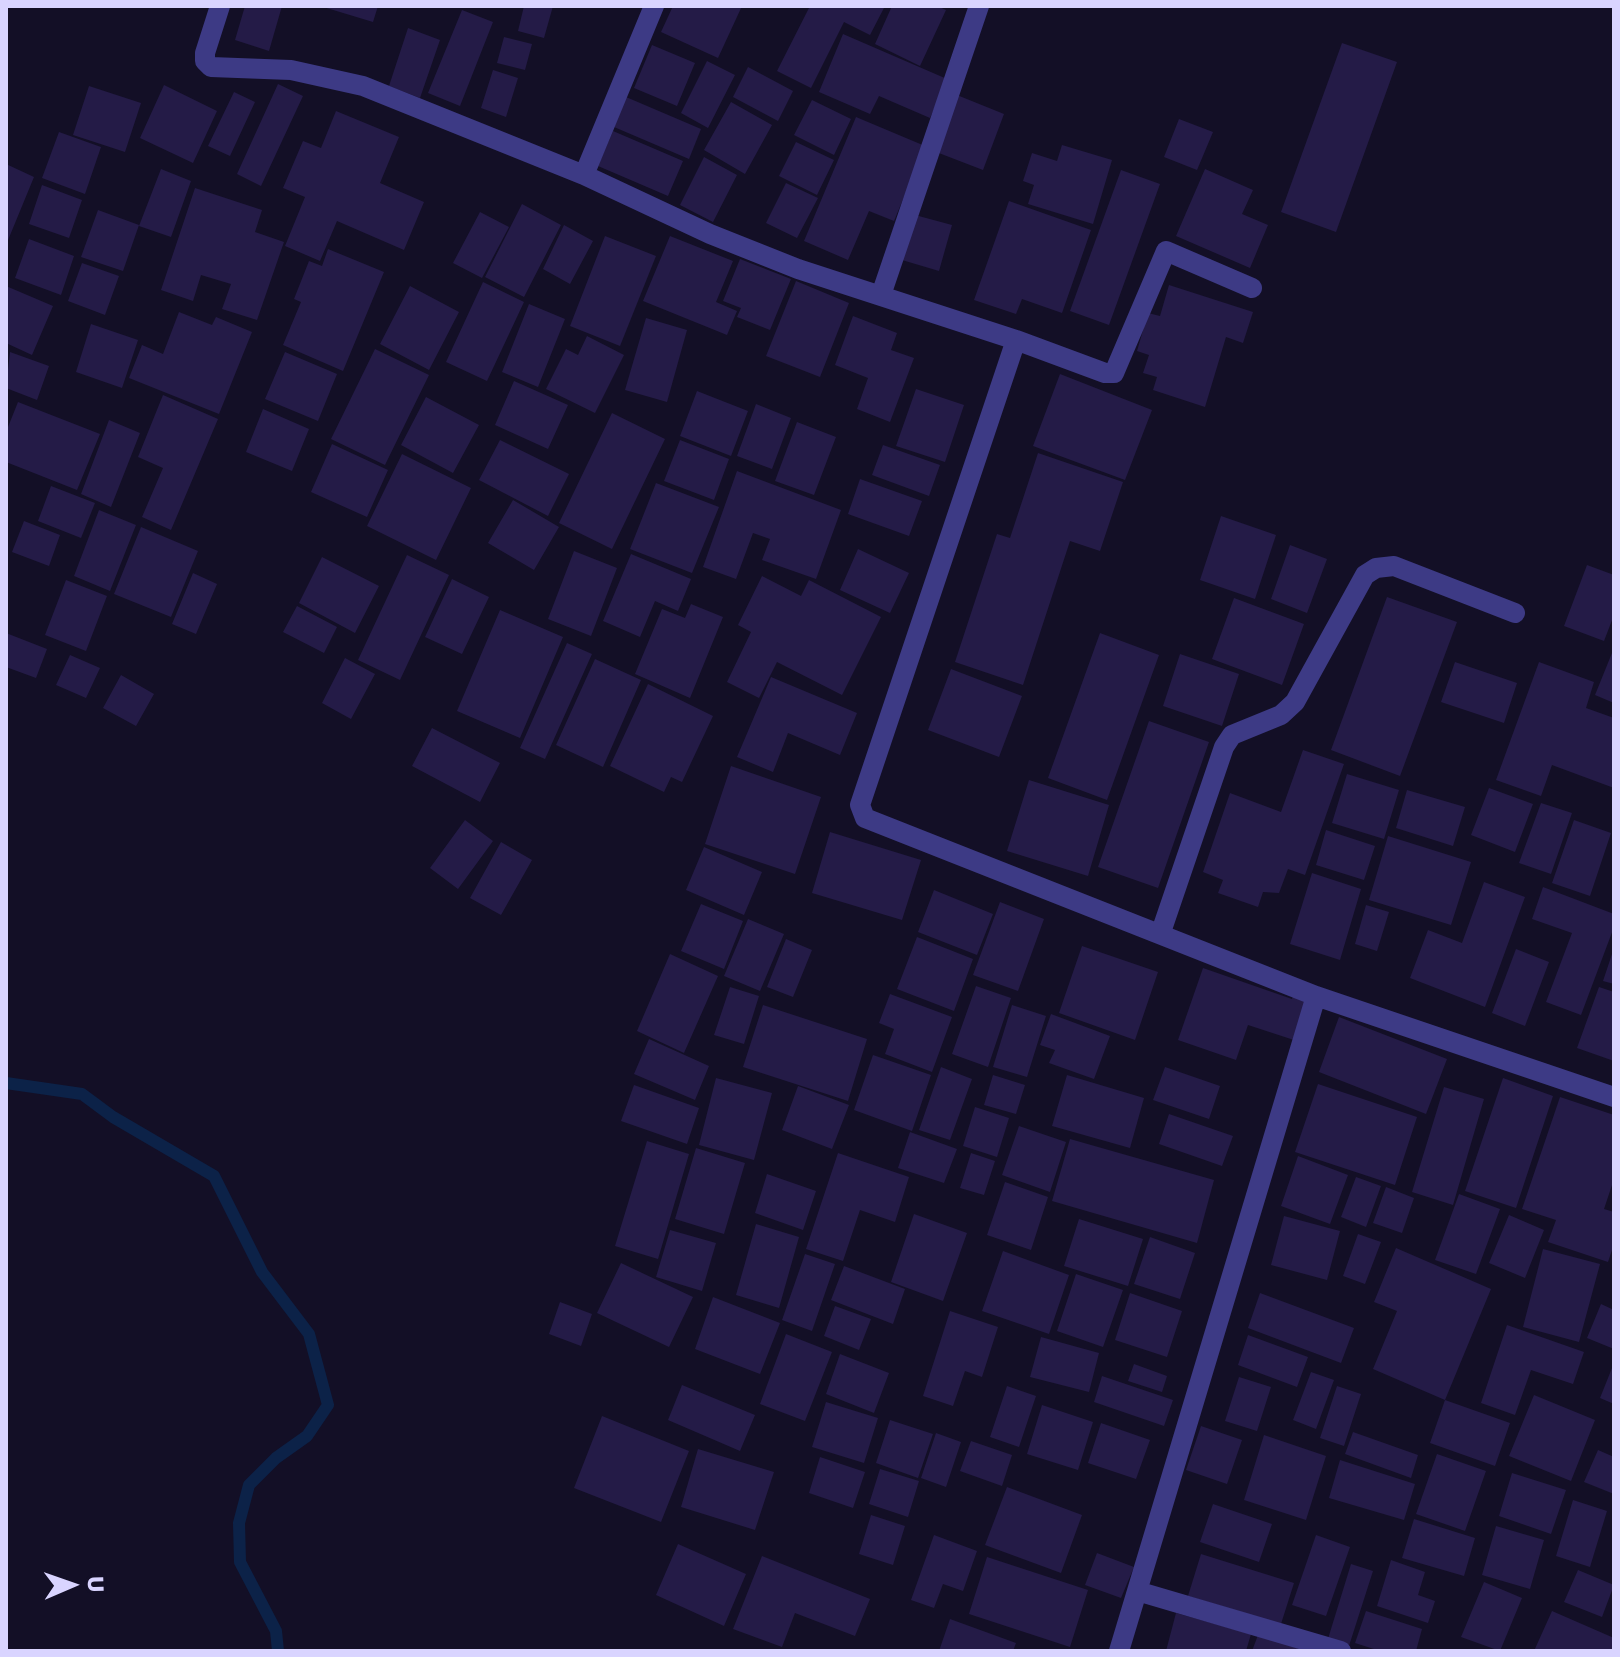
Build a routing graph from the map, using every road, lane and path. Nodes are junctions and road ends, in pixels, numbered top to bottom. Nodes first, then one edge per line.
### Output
1 (220, 6) edge
2 (654, 6) edge
3 (979, 6) edge
4 (584, 175) junction
5 (1252, 288) dead end
6 (881, 295) junction
7 (1016, 340) junction
8 (1515, 613) dead end
9 (1161, 932) junction
10 (1316, 996) junction
11 (1614, 1097) edge
12 (1137, 1591) junction
13 (1119, 1651) edge
14 (1341, 1651) edge

1 - 4 street
2 - 4 street
3 - 6 street
4 - 6 street
5 - 7 street
6 - 7 street
7 - 9 street
8 - 9 street
9 - 10 street
10 - 11 street
10 - 12 street
12 - 13 street
12 - 14 street

